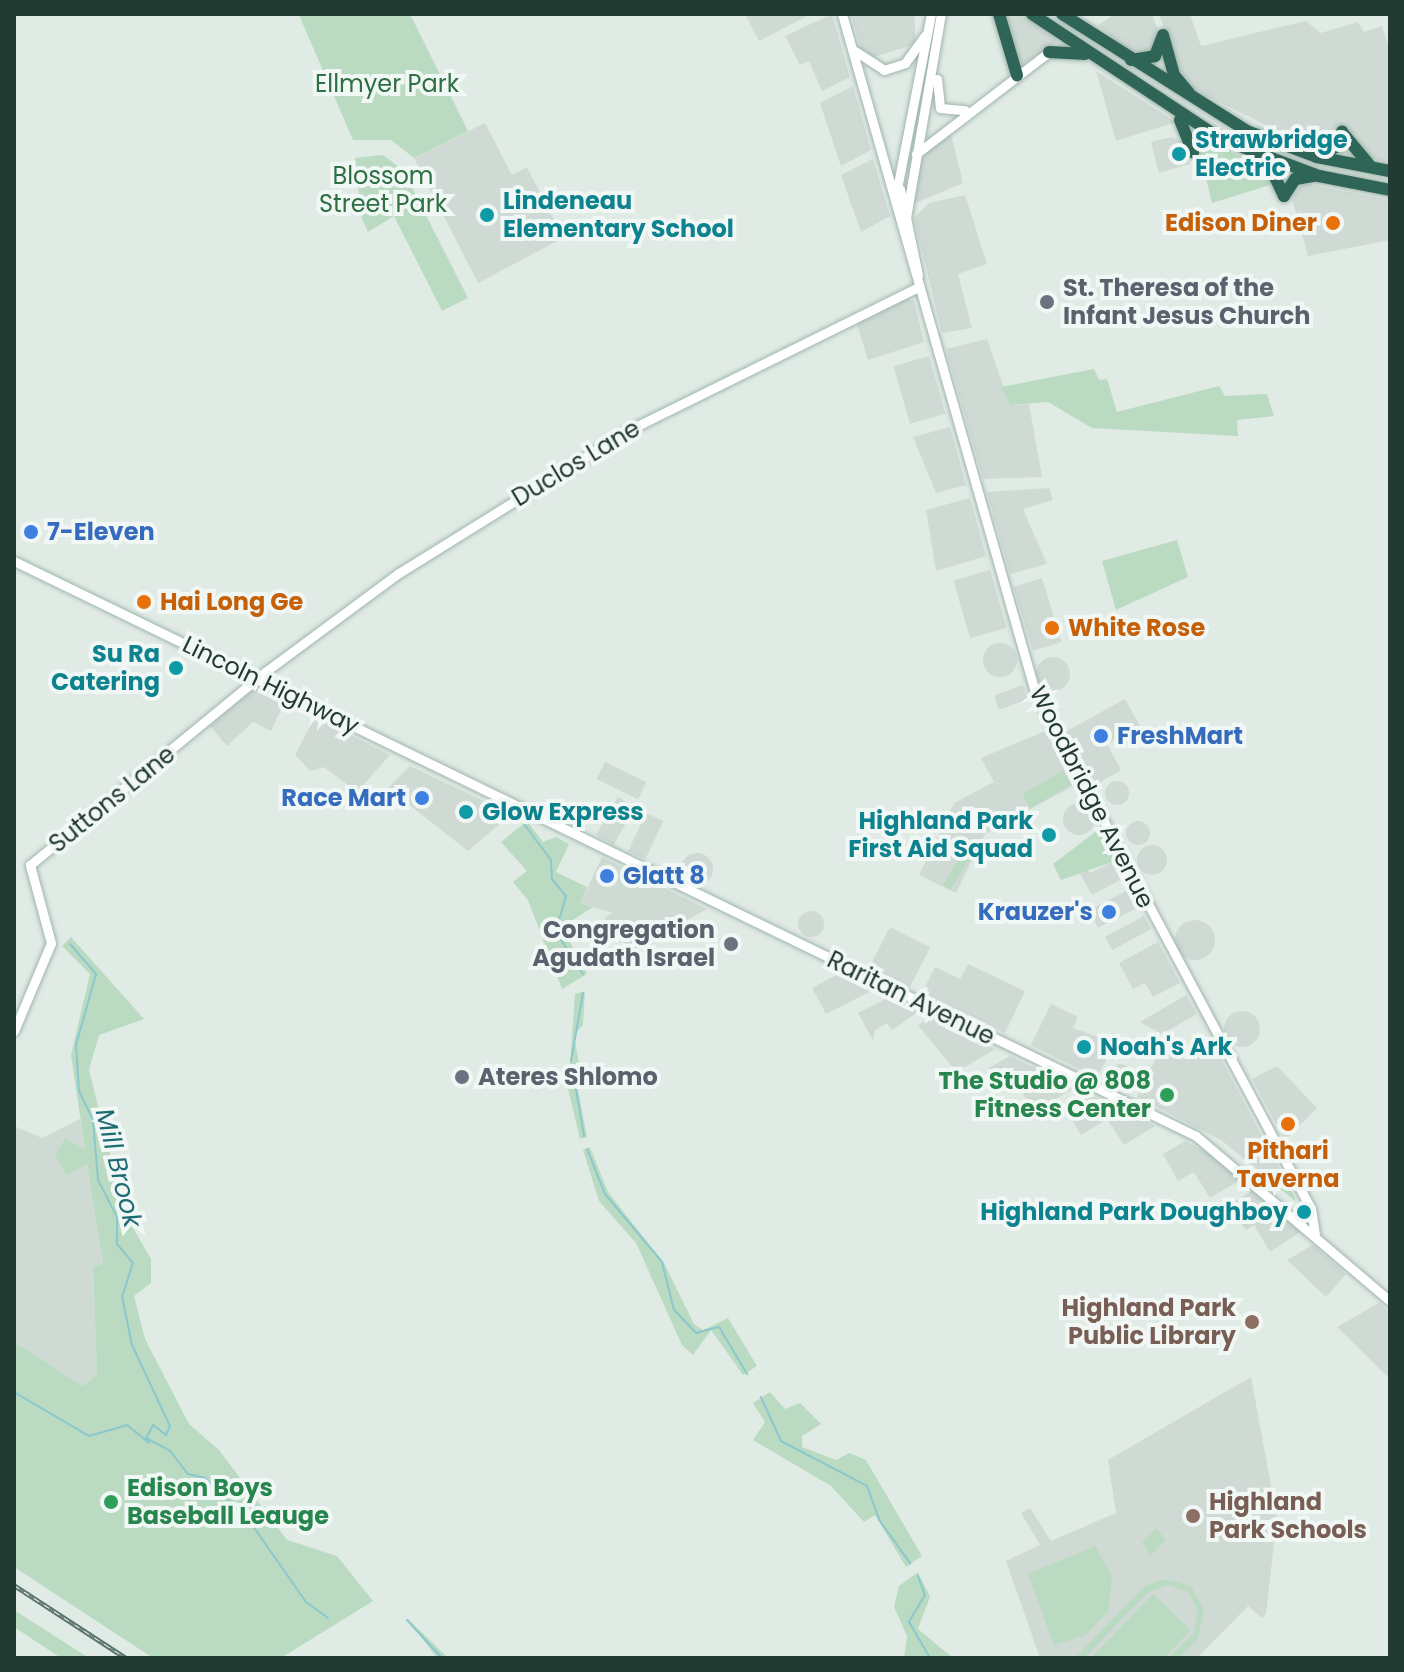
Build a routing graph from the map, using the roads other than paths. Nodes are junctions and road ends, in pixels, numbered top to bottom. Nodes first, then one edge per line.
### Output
1 (842, 14) edge
2 (999, 14) edge
3 (1032, 14) edge
4 (1062, 14) edge
5 (1079, 14) edge
6 (934, 15) edge
7 (939, 41) junction
8 (852, 48) junction
9 (1116, 51) junction
10 (1049, 52) joint
11 (1131, 60) junction
12 (1104, 62) junction
13 (884, 70) junction
14 (1017, 75) junction
15 (860, 79) junction
16 (972, 107) junction
17 (1170, 108) junction
18 (1212, 111) junction
19 (880, 151) junction
20 (1193, 153) dead end
21 (1317, 157) junction
22 (1266, 158) junction
23 (912, 161) junction
24 (896, 167) junction
25 (1373, 169) junction
26 (1390, 171) edge
27 (1319, 176) junction
28 (1390, 190) edge
29 (902, 218) junction
30 (918, 287) junction
31 (14, 561) edge
32 (257, 679) junction
33 (527, 811) joint
34 (14, 1031) edge
35 (1315, 1234) junction
36 (1390, 1301) edge

1 - 8 main road, Woodbridge Avenue
2 - 14 highway
3 - 12 highway
4 - 9 highway
5 - 9 highway
6 - 7 main road
6 - 13 main road
6 - 24 main road
7 - 16 main road
7 - 23 main road
8 - 13 main road
8 - 15 main road, Woodbridge Avenue
9 - 11 highway
10 - 12 highway
10 - 14 main road
11 - 18 highway
11 - 18 highway
12 - 17 highway
13 - 15 main road
14 - 16 main road
15 - 19 main road, Woodbridge Avenue
16 - 23 main road
17 - 20 highway
17 - 22 highway
18 - 21 highway
19 - 24 main road, Woodbridge Avenue
19 - 29 main road, Woodbridge Avenue
21 - 25 highway
21 - 25 highway
22 - 27 highway
22 - 27 highway
23 - 29 main road
24 - 29 main road
25 - 26 highway
27 - 28 highway
29 - 30 main road, Woodbridge Avenue
30 - 32 main road, Duclos Lane
30 - 35 main road, Woodbridge Avenue
31 - 32 main road, Lincoln Highway
32 - 33 main road, Lincoln Highway
32 - 34 main road, Suttons Lane
33 - 35 main road, Raritan Avenue
35 - 36 main road, Raritan Avenue

